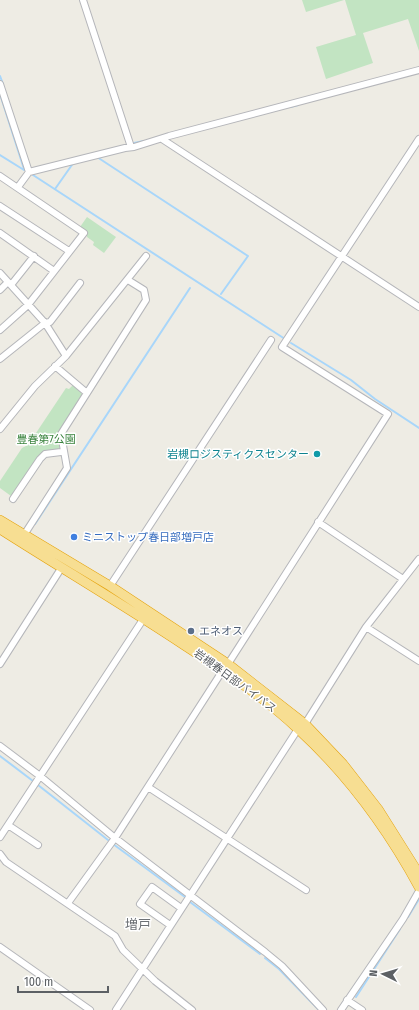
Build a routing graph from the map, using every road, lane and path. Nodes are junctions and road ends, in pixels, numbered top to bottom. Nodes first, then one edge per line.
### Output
1 (83, 0) edge
2 (419, 70) edge
3 (0, 84) edge
4 (162, 139) junction
5 (419, 139) edge
6 (131, 147) junction
7 (29, 172) junction
8 (0, 176) edge
9 (18, 187) junction
10 (0, 206) edge
11 (0, 233) edge
12 (69, 251) junction
13 (34, 256) junction
14 (146, 256) dead end
15 (342, 257) junction
16 (54, 271) junction
17 (0, 273) edge
18 (128, 280) junction
19 (80, 282) dead end
20 (9, 284) junction
21 (0, 290) edge
22 (28, 305) junction
23 (419, 307) edge
24 (45, 323) junction
25 (0, 330) edge
26 (271, 340) dead end
27 (66, 356) junction
28 (0, 359) edge
29 (55, 366) junction
30 (87, 393) junction
31 (0, 429) edge
32 (62, 452) dead end
33 (14, 499) dead end
34 (0, 520) edge
35 (318, 522) junction
36 (0, 529) edge
37 (24, 534) junction
38 (419, 559) edge
39 (62, 567) junction
40 (403, 579) junction
41 (110, 586) junction
42 (144, 618) junction
43 (366, 627) junction
44 (419, 661) edge
45 (0, 664) edge
46 (226, 667) junction
47 (302, 726) junction
48 (0, 746) edge
49 (40, 776) junction
50 (148, 787) junction
51 (8, 825) junction
52 (0, 837) edge
53 (115, 838) junction
54 (227, 838) junction
55 (38, 845) dead end
56 (0, 854) edge
57 (419, 874) edge
58 (419, 887) edge
59 (306, 890) dead end
60 (419, 890) edge
61 (189, 895) junction
62 (68, 903) junction
63 (181, 908) junction
64 (170, 925) junction
65 (0, 947) edge
66 (142, 967) junction
67 (347, 1000) junction
68 (90, 1010) edge
69 (116, 1010) edge
70 (192, 1010) edge
71 (323, 1010) edge
72 (341, 1010) edge
73 (362, 1010) edge

1 - 6 street
2 - 4 street
3 - 7 street
4 - 6 street
4 - 15 street
5 - 15 street
6 - 7 street
7 - 9 street
8 - 9 street
9 - 12 street
10 - 12 street
11 - 13 street
12 - 16 street
13 - 16 street
13 - 20 street
14 - 18 street
15 - 23 street
15 - 35 street
16 - 22 street
17 - 20 street
18 - 27 street
18 - 30 street
19 - 24 street
20 - 21 street
20 - 22 street
22 - 24 street
22 - 25 street
24 - 27 street
24 - 28 street
26 - 41 street
27 - 29 street
29 - 30 street
29 - 31 street
30 - 37 street
32 - 33 street
34 - 37 highway, 岩槻春日部バイパス
35 - 40 street
35 - 46 street
36 - 39 highway, 岩槻春日部バイパス
37 - 41 highway, 岩槻春日部バイパス
38 - 40 street
39 - 42 highway, 岩槻春日部バイパス
39 - 45 street
40 - 43 street
41 - 46 highway, 岩槻春日部バイパス
42 - 46 highway, 岩槻春日部バイパス
42 - 49 street
43 - 44 street
43 - 47 street
46 - 47 highway, 岩槻春日部バイパス
46 - 50 street
47 - 54 street
47 - 57 highway, 岩槻春日部バイパス
47 - 58 highway, 岩槻春日部バイパス
48 - 49 street
49 - 51 street
49 - 53 street
50 - 53 street
50 - 54 street
51 - 52 street
51 - 55 street
53 - 61 street
53 - 62 street
54 - 59 street
54 - 61 street
56 - 62 street
60 - 67 street
61 - 63 street
61 - 71 street
62 - 66 street
63 - 64 street
63 - 64 street
64 - 66 street
65 - 68 street
66 - 69 street
66 - 70 street
67 - 72 street
67 - 73 street

